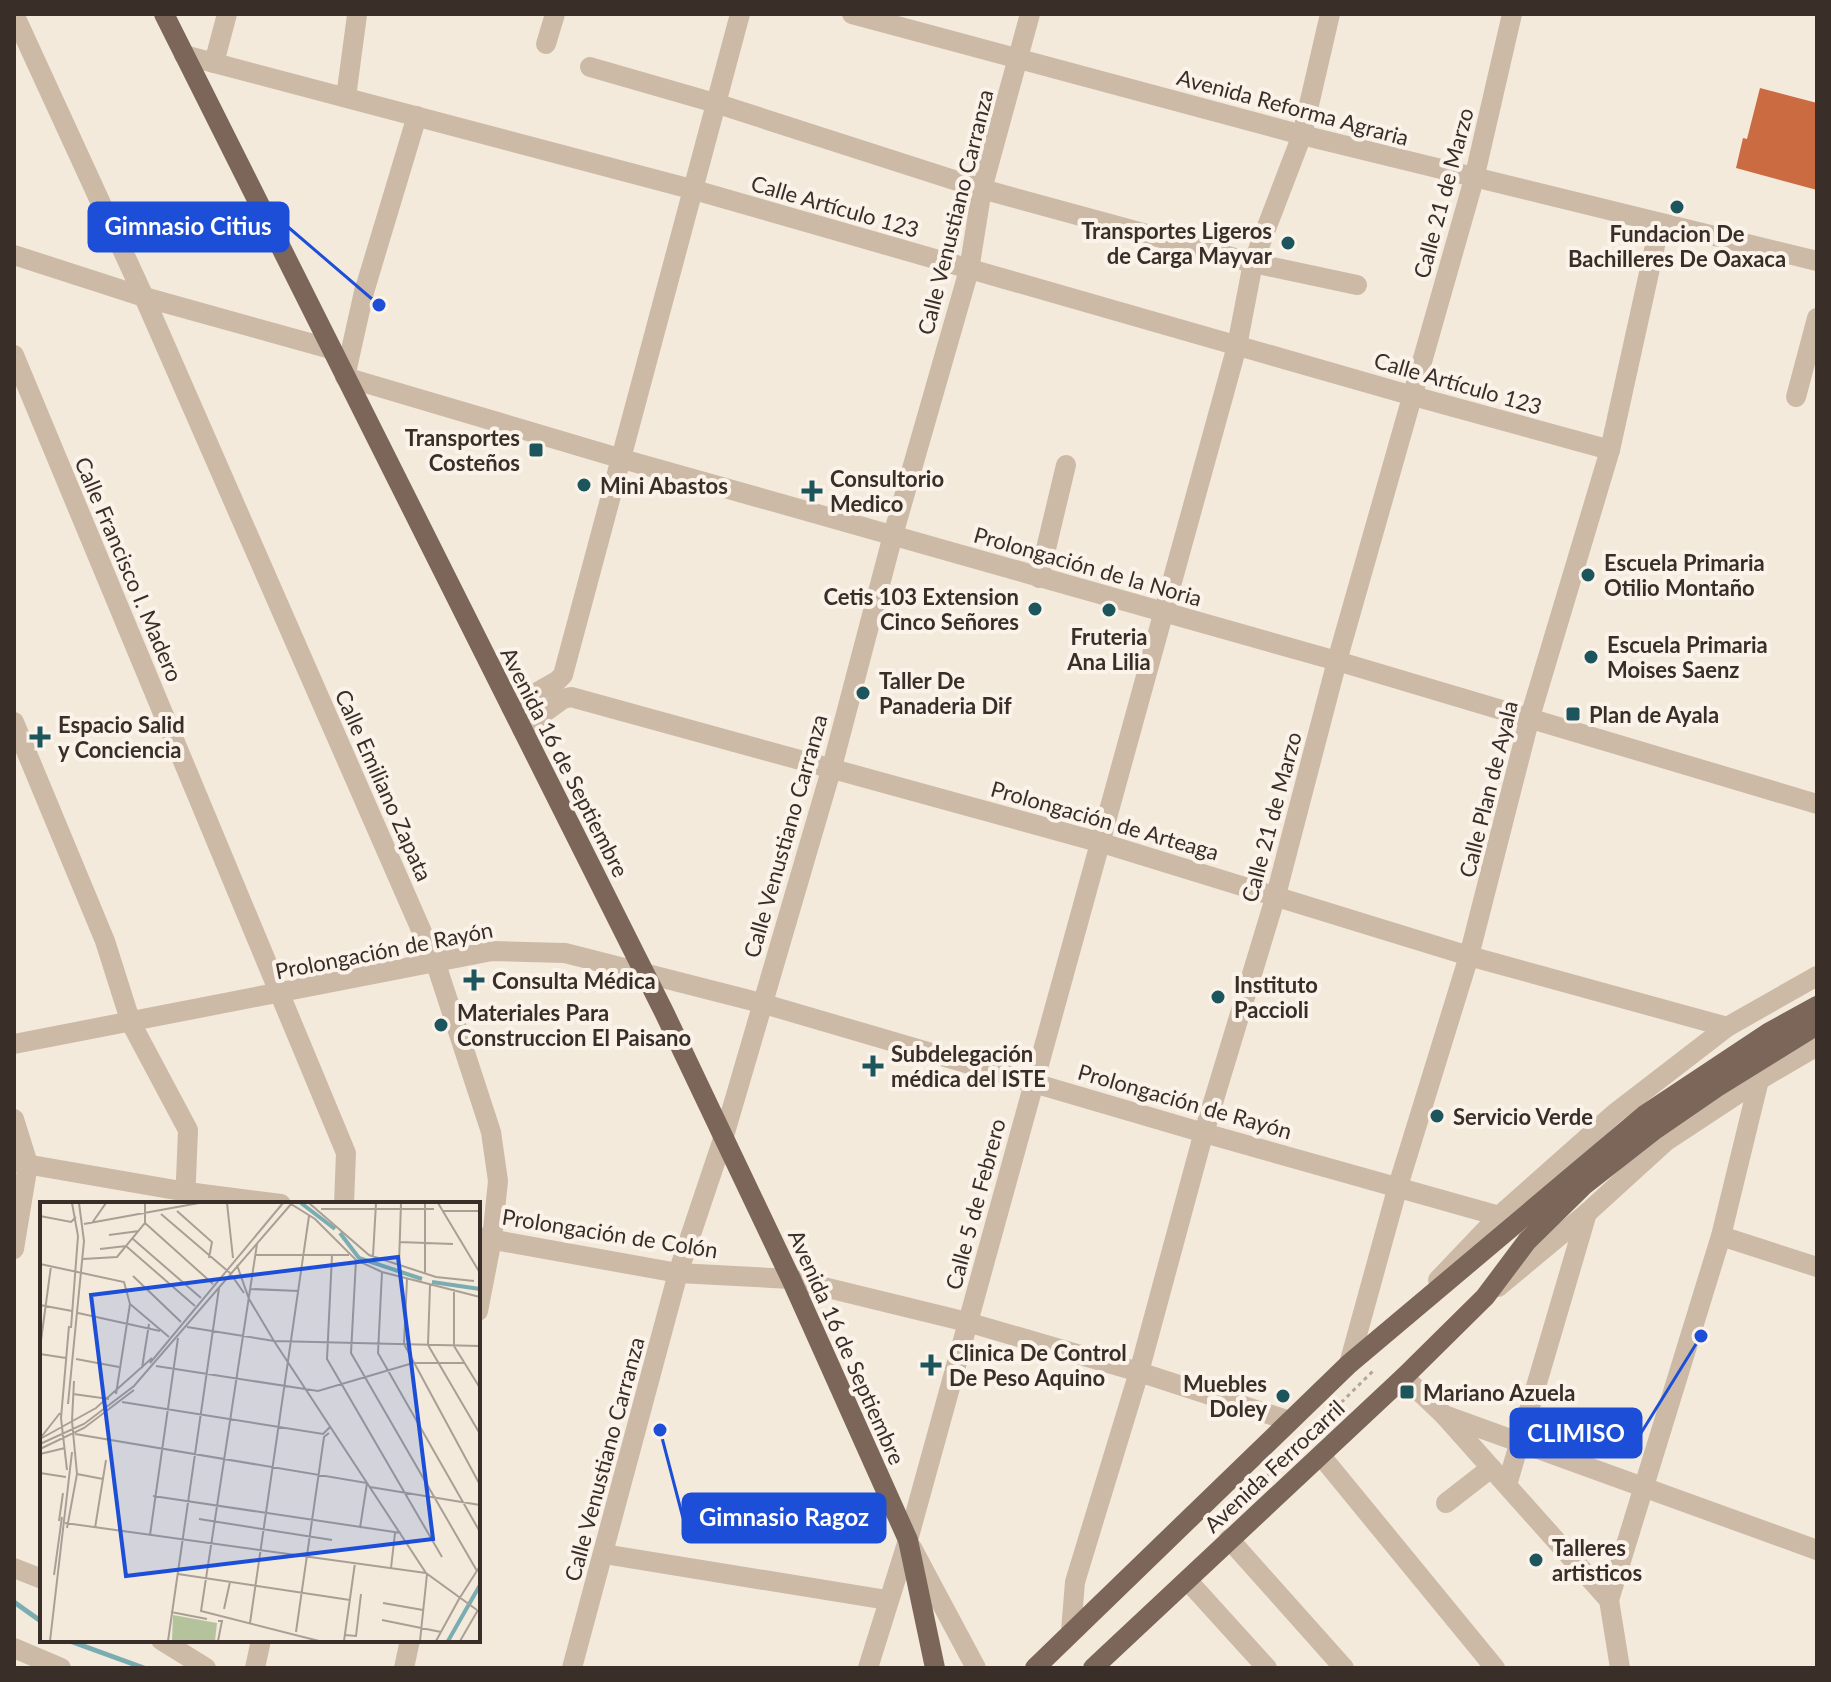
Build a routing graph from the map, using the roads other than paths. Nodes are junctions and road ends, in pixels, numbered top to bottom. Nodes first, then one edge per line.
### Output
1 (14, 14) edge
2 (164, 14) edge
3 (227, 14) edge
4 (555, 14) edge
5 (740, 14) edge
6 (852, 14) edge
7 (1030, 14) edge
8 (1330, 14) edge
9 (1512, 14) edge
10 (357, 15) edge
11 (546, 44) dead end
12 (184, 55) junction
13 (1018, 58) junction
14 (214, 63) junction
15 (590, 67) dead end
16 (346, 97) junction
17 (715, 103) junction
18 (417, 116) junction
19 (1302, 135) junction
20 (1474, 179) junction
21 (691, 189) junction
22 (982, 189) junction
23 (1660, 223) junction
24 (14, 255) edge
25 (1817, 261) edge
26 (1253, 263) junction
27 (969, 270) junction
28 (1357, 285) dead end
29 (144, 297) junction
30 (1817, 318) edge
31 (1237, 346) junction
32 (331, 349) junction
33 (14, 355) edge
34 (345, 377) junction
35 (1413, 396) junction
36 (1796, 397) dead end
37 (1610, 450) junction
38 (619, 458) junction
39 (1066, 465) dead end
40 (893, 535) junction
41 (1039, 578) junction
42 (1164, 614) junction
43 (1337, 661) junction
44 (511, 707) junction
45 (1530, 717) junction
46 (14, 722) edge
47 (522, 729) junction
48 (832, 767) junction
49 (1817, 804) edge
50 (1102, 843) junction
51 (1276, 895) junction
52 (1469, 956) junction
53 (436, 964) junction
54 (644, 972) junction
55 (1817, 976) edge
56 (280, 994) junction
57 (761, 1003) junction
58 (1817, 1006) edge
59 (131, 1023) junction
60 (1817, 1025) edge
61 (1727, 1027) junction
62 (14, 1044) edge
63 (1817, 1046) edge
64 (1808, 1060) edge
65 (1759, 1080) junction
66 (1034, 1083) junction
67 (14, 1119) edge
68 (1650, 1123) junction
69 (1204, 1133) junction
70 (724, 1136) junction
71 (21, 1163) edge
72 (1398, 1186) junction
73 (186, 1198) edge
74 (249, 1202) edge
75 (344, 1202) edge
76 (1587, 1213) junction
77 (1499, 1216) junction
78 (1721, 1236) junction
79 (485, 1238) edge
80 (14, 1249) edge
81 (1817, 1267) edge
82 (678, 1273) junction
83 (791, 1279) junction
84 (480, 1290) edge
85 (1485, 1297) junction
86 (1403, 1316) junction
87 (967, 1322) junction
88 (1349, 1364) junction
89 (1139, 1372) junction
90 (1404, 1377) junction
91 (1444, 1415) junction
92 (1290, 1421) junction
93 (1521, 1442) junction
94 (1322, 1457) junction
95 (1491, 1468) junction
96 (1507, 1485) junction
97 (1643, 1489) junction
98 (1446, 1503) dead end
99 (1229, 1539) junction
100 (908, 1540) junction
101 (1817, 1550) edge
102 (604, 1554) junction
103 (14, 1568) edge
104 (40, 1578) edge
105 (1188, 1581) junction
106 (887, 1600) junction
107 (1609, 1600) junction
108 (1071, 1631) junction
109 (164, 1642) edge
110 (261, 1642) edge
111 (410, 1642) edge
112 (14, 1648) edge
113 (1105, 1664) edge
114 (61, 1668) edge
115 (206, 1668) edge
116 (255, 1668) edge
117 (404, 1668) edge
118 (572, 1668) edge
119 (868, 1668) edge
120 (935, 1668) edge
121 (976, 1668) edge
122 (1035, 1668) edge
123 (1267, 1668) edge
124 (1344, 1668) edge
125 (1495, 1668) edge
126 (1620, 1668) edge

1 - 29 street, Calle Emiliano Zapata
2 - 12 main road, Avenida 16 de Septiembre
3 - 14 street
4 - 11 street
5 - 17 street
6 - 13 street, Avenida Reforma Agraria
7 - 13 street, Calle Venustiano Carranza
8 - 19 street, Calle 5 de Febrero
9 - 20 street, Calle 21 de Marzo
10 - 16 street
12 - 14 street, Calle Artículo 123
12 - 32 main road, Avenida 16 de Septiembre
13 - 19 street, Avenida Reforma Agraria
13 - 22 street, Calle Venustiano Carranza
14 - 16 street, Calle Artículo 123
15 - 17 street
16 - 18 street, Calle Artículo 123
17 - 21 street
17 - 22 street
18 - 21 street, Calle Artículo 123
18 - 34 street
19 - 20 street, Avenida Reforma Agraria
19 - 26 street, Calle 5 de Febrero
20 - 23 street, Avenida Reforma Agraria
20 - 35 street, Calle 21 de Marzo
21 - 27 street, Calle Artículo 123
21 - 38 street
22 - 26 street
22 - 27 street, Calle Venustiano Carranza
23 - 25 street, Avenida Reforma Agraria
23 - 37 street, Calle Plan de Ayala
24 - 29 street
26 - 28 street
26 - 31 street, Calle 5 de Febrero
27 - 31 street, Calle Artículo 123
27 - 40 street, Calle Venustiano Carranza
29 - 32 street
29 - 53 street, Calle Emiliano Zapata
30 - 36 street
31 - 35 street, Calle Artículo 123
31 - 42 street, Calle 5 de Febrero
32 - 34 main road, Avenida 16 de Septiembre
33 - 56 street, Calle Francisco I. Madero
34 - 38 street, Prolongación de la Noria
34 - 44 main road, Avenida 16 de Septiembre
35 - 37 street, Calle Artículo 123
35 - 43 street, Calle 21 de Marzo
37 - 45 street, Calle Plan de Ayala
38 - 40 street, Prolongación de la Noria
38 - 44 street
39 - 41 street
40 - 41 street, Prolongación de la Noria
40 - 48 street, Calle Venustiano Carranza
41 - 42 street, Prolongación de la Noria
42 - 43 street, Prolongación de la Noria
42 - 50 street, Calle 5 de Febrero
43 - 45 street, Prolongación de la Noria
43 - 51 street, Calle 21 de Marzo
44 - 47 main road, Avenida 16 de Septiembre
45 - 49 street, Prolongación de la Noria
45 - 52 street, Calle Plan de Ayala
46 - 59 street
47 - 48 street, Prolongación de Arteaga
47 - 54 main road, Avenida 16 de Septiembre
48 - 50 street, Prolongación de Arteaga
48 - 57 street, Calle Venustiano Carranza
50 - 51 street, Prolongación de Arteaga
50 - 66 street, Calle 5 de Febrero
51 - 52 street, Prolongación de Arteaga
51 - 69 street, Calle 21 de Marzo
52 - 61 street, Prolongación de Arteaga
52 - 72 street, Calle Plan de Ayala
53 - 54 street, Prolongación de Rayón
53 - 56 street, Prolongación de Rayón
53 - 79 street, Calle Emiliano Zapata
54 - 57 street, Prolongación de Rayón
54 - 70 main road, Avenida 16 de Septiembre
55 - 61 street, Avenida Ferrocarril
56 - 59 street, Prolongación de Rayón
56 - 75 street, Calle Francisco I. Madero
57 - 66 street, Prolongación de Rayón
57 - 70 street, Calle Venustiano Carranza
58 - 68 main road
59 - 62 street, Prolongación de Rayón
59 - 73 street
60 - 68 main road
61 - 77 street, Avenida Ferrocarril
63 - 64 street, Avenida Ferrocarril
64 - 65 street, Avenida Ferrocarril
65 - 76 street, Avenida Ferrocarril
65 - 78 street
66 - 69 street, Prolongación de Rayón
66 - 87 street, Calle 5 de Febrero
67 - 71 street
68 - 85 main road, Avenida Ferrocarril
68 - 86 main road, Avenida Ferrocarril
69 - 72 street, Prolongación de Rayón
69 - 89 street, Calle 21 de Marzo
70 - 82 street, Calle Venustiano Carranza
70 - 83 main road, Avenida 16 de Septiembre
71 - 73 street
71 - 80 street
72 - 77 street, Prolongación de Rayón
72 - 88 street, Calle Plan de Ayala
73 - 74 street
76 - 85 street, Avenida Ferrocarril
76 - 93 street
77 - 86 street, Avenida Ferrocarril
78 - 81 street
78 - 97 street
79 - 82 street, Prolongación de Colón
79 - 84 street, Calle Emiliano Zapata
82 - 83 street, Prolongación de Colón
82 - 102 street, Calle Venustiano Carranza
83 - 87 street, Prolongación de Colón
83 - 100 main road, Avenida 16 de Septiembre
85 - 90 main road, Avenida Ferrocarril
86 - 88 main road, Avenida Ferrocarril
87 - 89 street, Prolongación de Colón
87 - 100 street, Calle 5 de Febrero
88 - 92 main road, Avenida Ferrocarril
89 - 92 street, Prolongación de Colón
89 - 108 street, Calle 21 de Marzo
90 - 91 street
90 - 94 main road, Avenida Ferrocarril
91 - 93 street
91 - 95 street
92 - 108 main road, Avenida Ferrocarril
93 - 96 street
93 - 97 street
94 - 99 main road, Avenida Ferrocarril
94 - 125 street
95 - 96 street
95 - 98 street
96 - 107 street
97 - 101 street
97 - 107 street
99 - 105 main road, Avenida Ferrocarril
99 - 124 street
100 - 106 street, Calle 5 de Febrero
100 - 120 main road, Avenida 16 de Septiembre
100 - 121 street, Avenida 16 de Septiembre
102 - 106 street
102 - 118 street, Calle Venustiano Carranza
103 - 104 street
105 - 113 main road, Avenida Ferrocarril
105 - 123 street
106 - 119 street, Calle 5 de Febrero
107 - 126 street
108 - 122 main road, Avenida Ferrocarril
109 - 115 street
110 - 116 street
111 - 117 street
112 - 114 street

